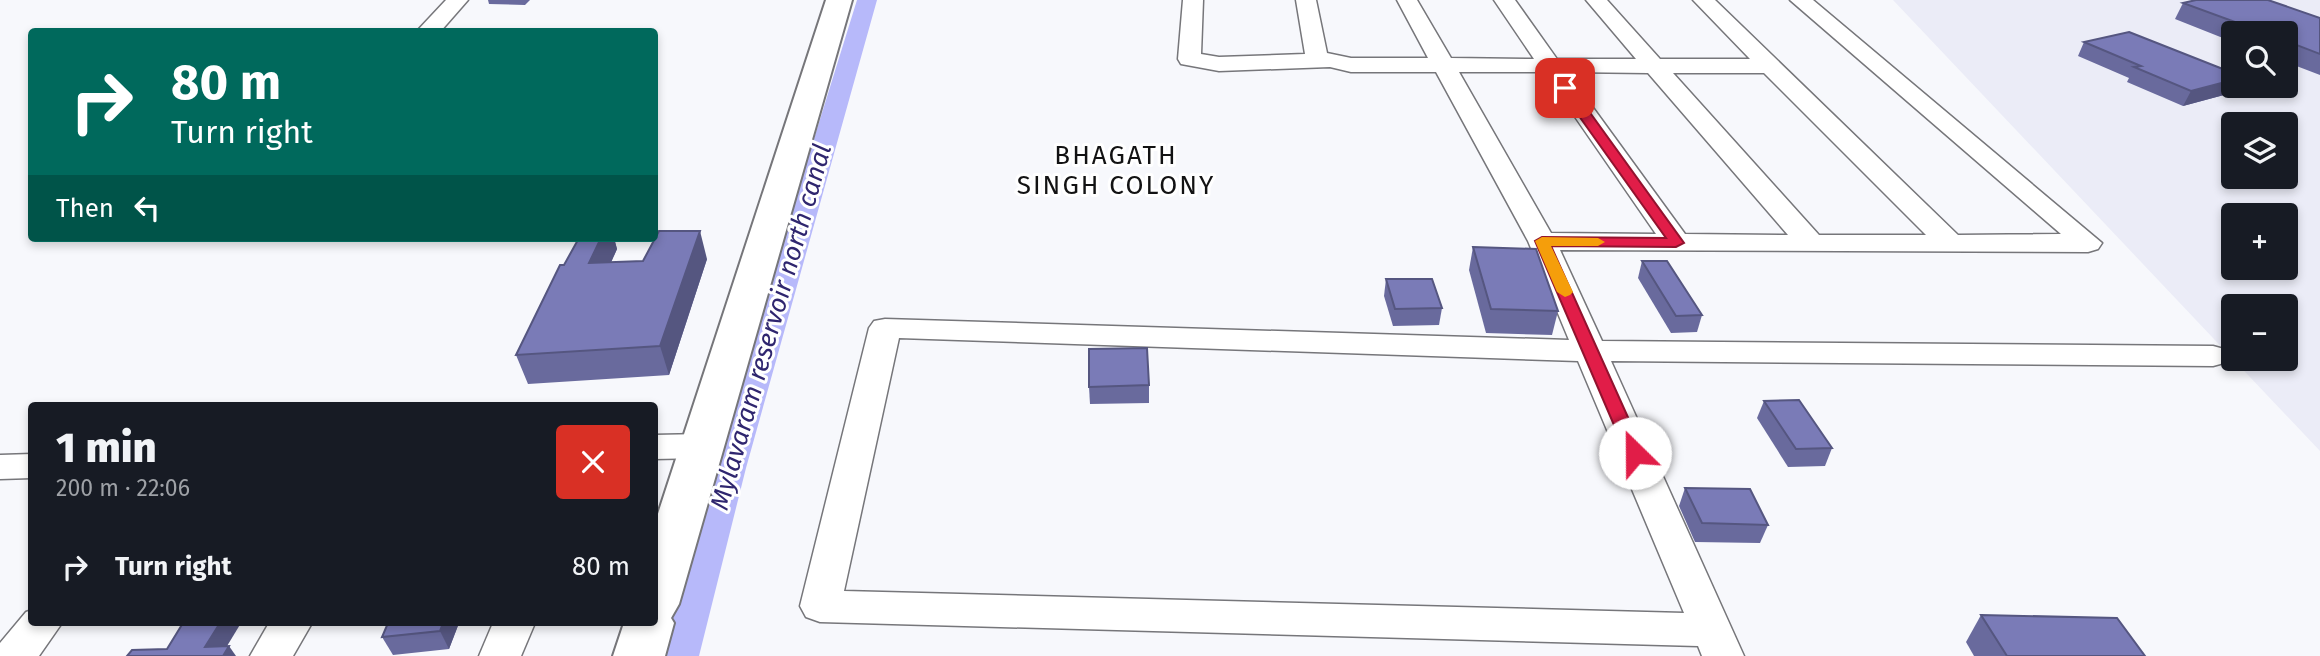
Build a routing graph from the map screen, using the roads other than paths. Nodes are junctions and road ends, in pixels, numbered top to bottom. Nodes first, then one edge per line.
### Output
1 (458, 0) edge
2 (839, 0) edge
3 (1193, 0) edge
4 (1306, 0) edge
5 (1407, 0) edge
6 (1504, 0) edge
7 (1596, 0) edge
8 (1703, 0) edge
9 (1800, 0) edge
10 (431, 28) edge
11 (1333, 60) junction
12 (1443, 64) junction
13 (1549, 66) junction
14 (1770, 66) junction
15 (1655, 67) junction
16 (1542, 241) junction
17 (1676, 243) junction
18 (1811, 244) junction
19 (1951, 244) junction
20 (1591, 351) junction
21 (2213, 356) dead end
22 (703, 446) junction
23 (658, 447) edge
24 (28, 466) edge
25 (0, 467) edge
26 (658, 591) edge
27 (39, 626) edge
28 (289, 626) edge
29 (513, 626) edge
30 (648, 626) edge
31 (1717, 643) edge
32 (14, 656) edge
33 (271, 656) edge
34 (500, 656) edge
35 (639, 656) edge

1 - 10 street
2 - 22 main road
3 - 11 street
4 - 11 street
5 - 12 street
6 - 13 street
7 - 15 street
8 - 14 street
9 - 19 street
11 - 12 street
12 - 13 street
12 - 16 street
13 - 15 street
13 - 17 street
14 - 15 street
14 - 19 street
15 - 18 street
16 - 17 street
16 - 20 street
17 - 18 street
18 - 19 street
20 - 21 street
20 - 31 street
20 - 31 street
22 - 23 street
22 - 26 main road
24 - 25 street
27 - 32 street
28 - 33 street
29 - 34 street
30 - 35 main road

